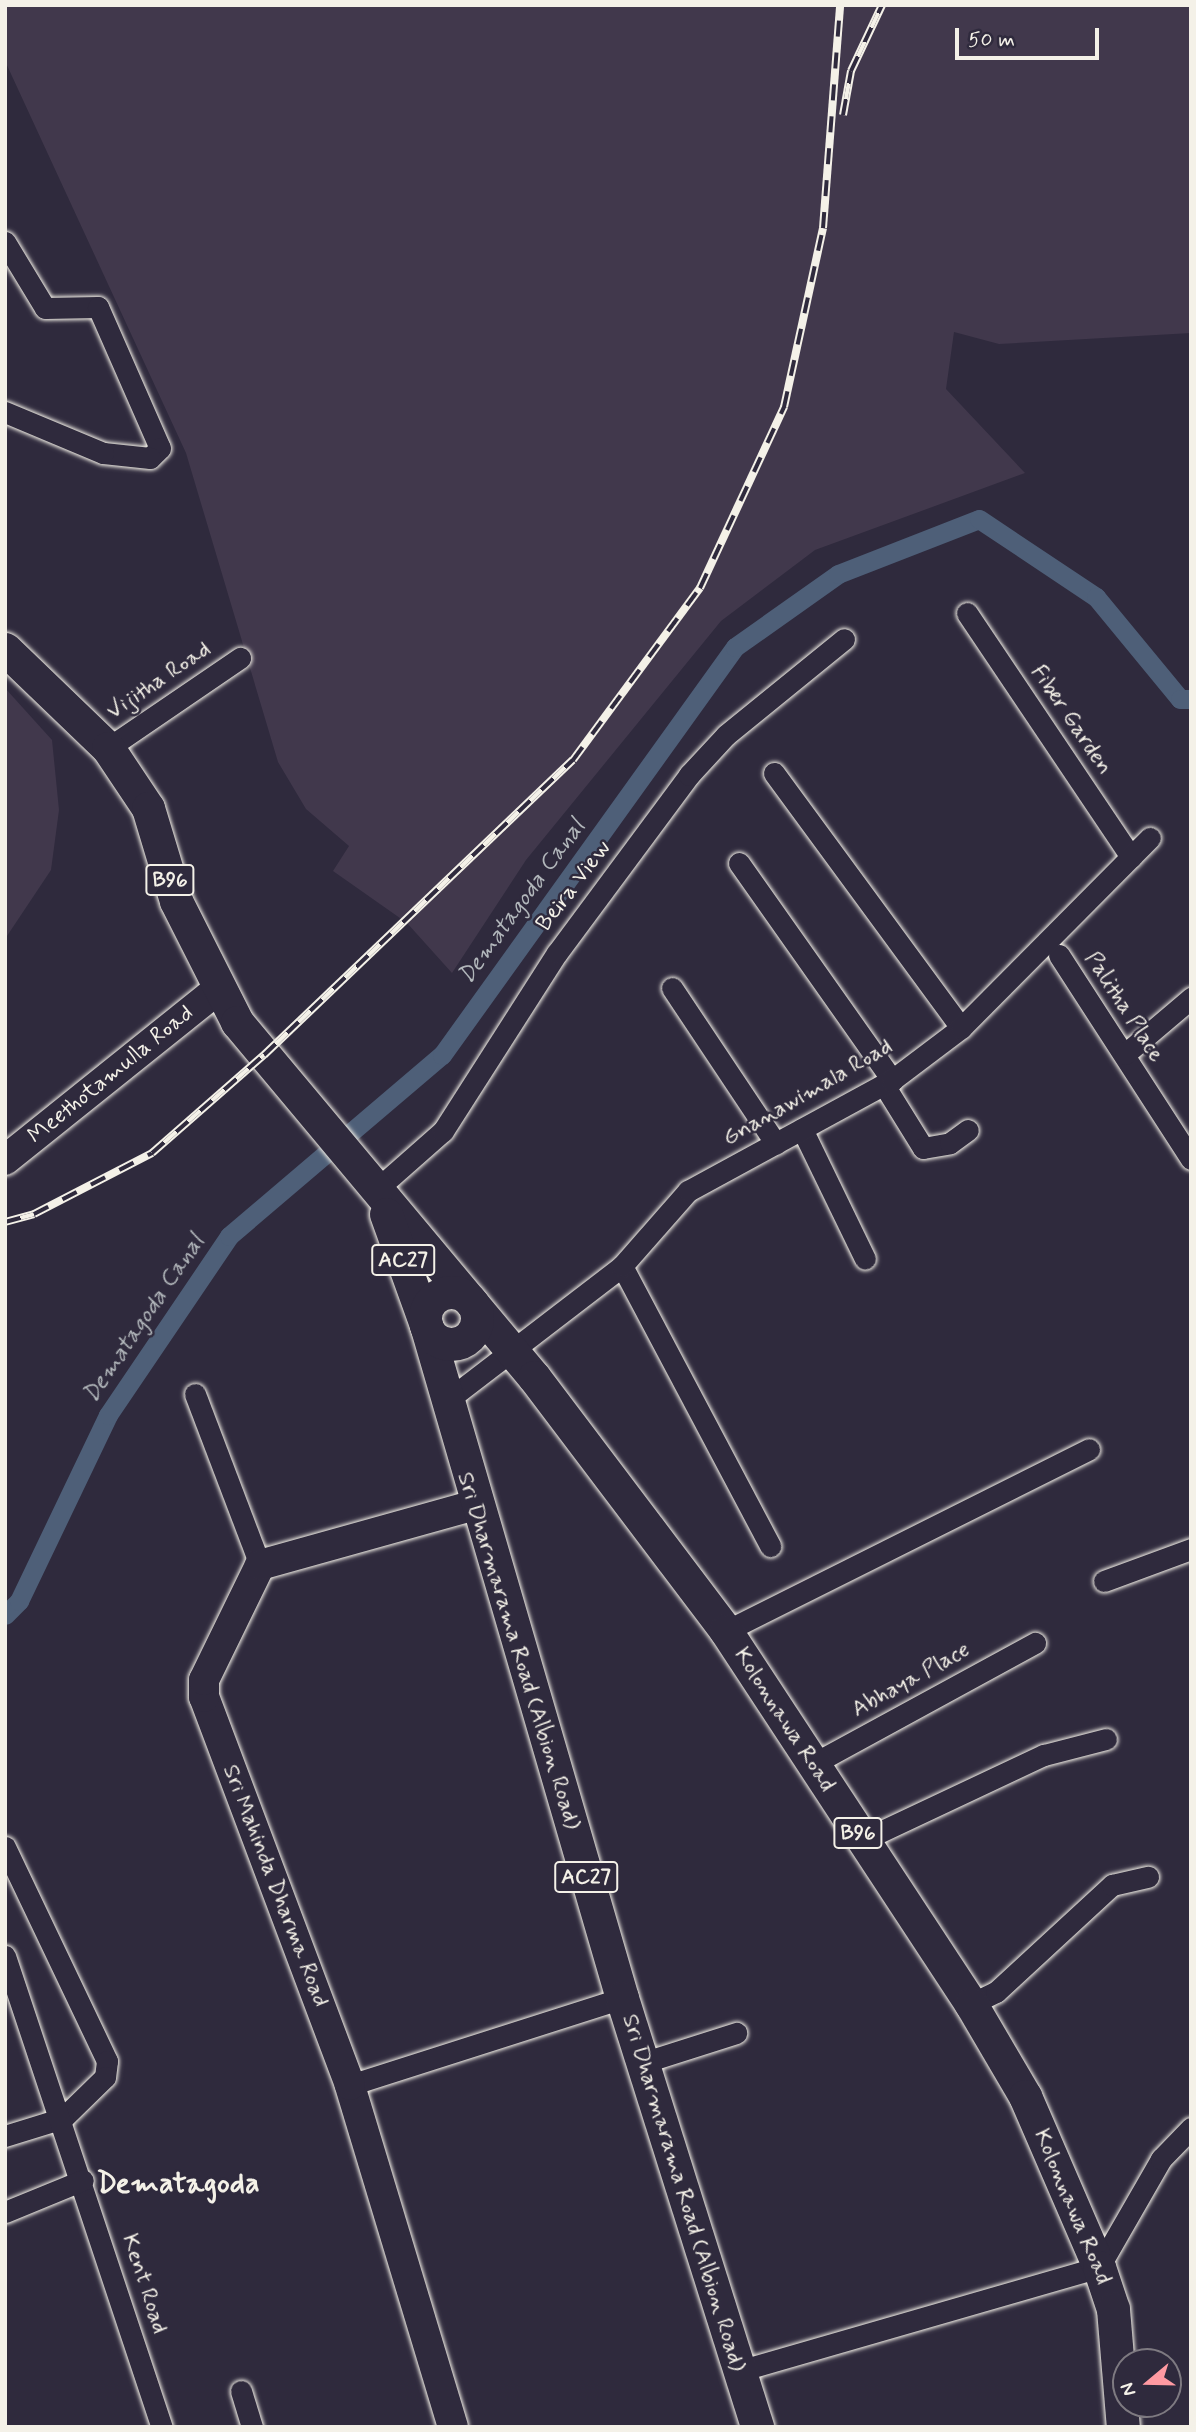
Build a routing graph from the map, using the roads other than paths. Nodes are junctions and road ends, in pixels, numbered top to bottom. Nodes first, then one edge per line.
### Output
1 (5, 242) edge
2 (5, 412) edge
3 (967, 613) dead end
4 (844, 639) dead end
5 (5, 649) edge
6 (240, 659) dead end
7 (108, 748) junction
8 (774, 773) dead end
9 (1150, 838) dead end
10 (1131, 857) junction
11 (739, 863) dead end
12 (1059, 955) dead end
13 (672, 988) dead end
14 (216, 991) junction
15 (1191, 998) edge
16 (961, 1028) junction
17 (1125, 1054) junction
18 (888, 1082) junction
19 (802, 1129) junction
20 (968, 1130) dead end
21 (776, 1143) junction
22 (1191, 1159) edge
23 (5, 1160) edge
24 (378, 1193) junction
25 (865, 1259) dead end
26 (622, 1266) junction
27 (470, 1300) junction
28 (426, 1325) junction
29 (511, 1349) junction
30 (195, 1394) dead end
31 (445, 1402) junction
32 (1089, 1450) dead end
33 (475, 1505) junction
34 (770, 1546) dead end
35 (1191, 1549) edge
36 (260, 1565) junction
37 (1104, 1581) dead end
38 (726, 1631) junction
39 (1035, 1643) dead end
40 (1106, 1739) dead end
41 (813, 1764) junction
42 (863, 1840) junction
43 (5, 1847) edge
44 (1148, 1877) dead end
45 (5, 1956) edge
46 (622, 1998) junction
47 (971, 2004) junction
48 (736, 2033) dead end
49 (642, 2063) junction
50 (350, 2085) junction
51 (64, 2118) junction
52 (1191, 2128) edge
53 (5, 2136) edge
54 (83, 2180) junction
55 (5, 2211) edge
56 (1099, 2267) junction
57 (739, 2371) junction
58 (241, 2391) dead end
59 (162, 2427) edge
60 (252, 2427) edge
61 (453, 2427) edge
62 (757, 2427) edge
63 (1123, 2427) edge

1 - 2 street
3 - 10 street, Fiber Garden
4 - 24 street, Beira View
5 - 7 main road, B96
6 - 7 street, Vijitha Road
7 - 14 main road, B96
8 - 16 street
9 - 10 street, Gnanawimala Road
10 - 16 street, Gnanawimala Road
11 - 18 street
12 - 17 street, Palitha Place
13 - 21 street
14 - 23 street, Meethotamulla Road
14 - 24 main road, B96
15 - 17 street
16 - 18 street, Gnanawimala Road
17 - 22 street, Palitha Place
18 - 19 street, Gnanawimala Road
18 - 20 street
19 - 21 street, Gnanawimala Road
19 - 25 street
21 - 26 street, Gnanawimala Road
24 - 27 main road, Kolonnawa Road / B96
24 - 28 main road, Sri Dharmarama Road (Albion Road) / AC27
26 - 29 street, Gnanawimala Road
26 - 34 street
27 - 28 main road
27 - 29 main road, Kolonnawa Road / B96
28 - 31 main road, Sri Dharmarama Road (Albion Road) / AC27
29 - 31 street, Gnanawimala Road
29 - 38 main road, Kolonnawa Road / B96
30 - 36 street
31 - 33 main road, Sri Dharmarama Road (Albion Road) / AC27
32 - 38 street
33 - 36 street
33 - 46 main road, Sri Dharmarama Road (Albion Road) / AC27
35 - 37 street
36 - 50 street, Sri Mahinda Dharma Road
38 - 41 main road, Kolonnawa Road / B96
39 - 41 street, Abhaya Place
40 - 42 street
41 - 42 main road, Kolonnawa Road / B96
42 - 47 main road, Kolonnawa Road / B96
43 - 51 street
44 - 47 street
45 - 51 street, Kent Road
46 - 49 main road, Sri Dharmarama Road (Albion Road) / AC27
46 - 50 street
47 - 56 main road, Kolonnawa Road / B96
48 - 49 street
49 - 57 main road, Sri Dharmarama Road (Albion Road) / AC27
50 - 61 street, Sri Mahinda Dharma Road
51 - 53 street
51 - 54 street, Kent Road
52 - 56 street
54 - 55 street
54 - 59 street, Kent Road
56 - 57 street
56 - 63 main road, Kolonnawa Road / B96
57 - 62 main road, Sri Dharmarama Road (Albion Road) / AC27
58 - 60 street

